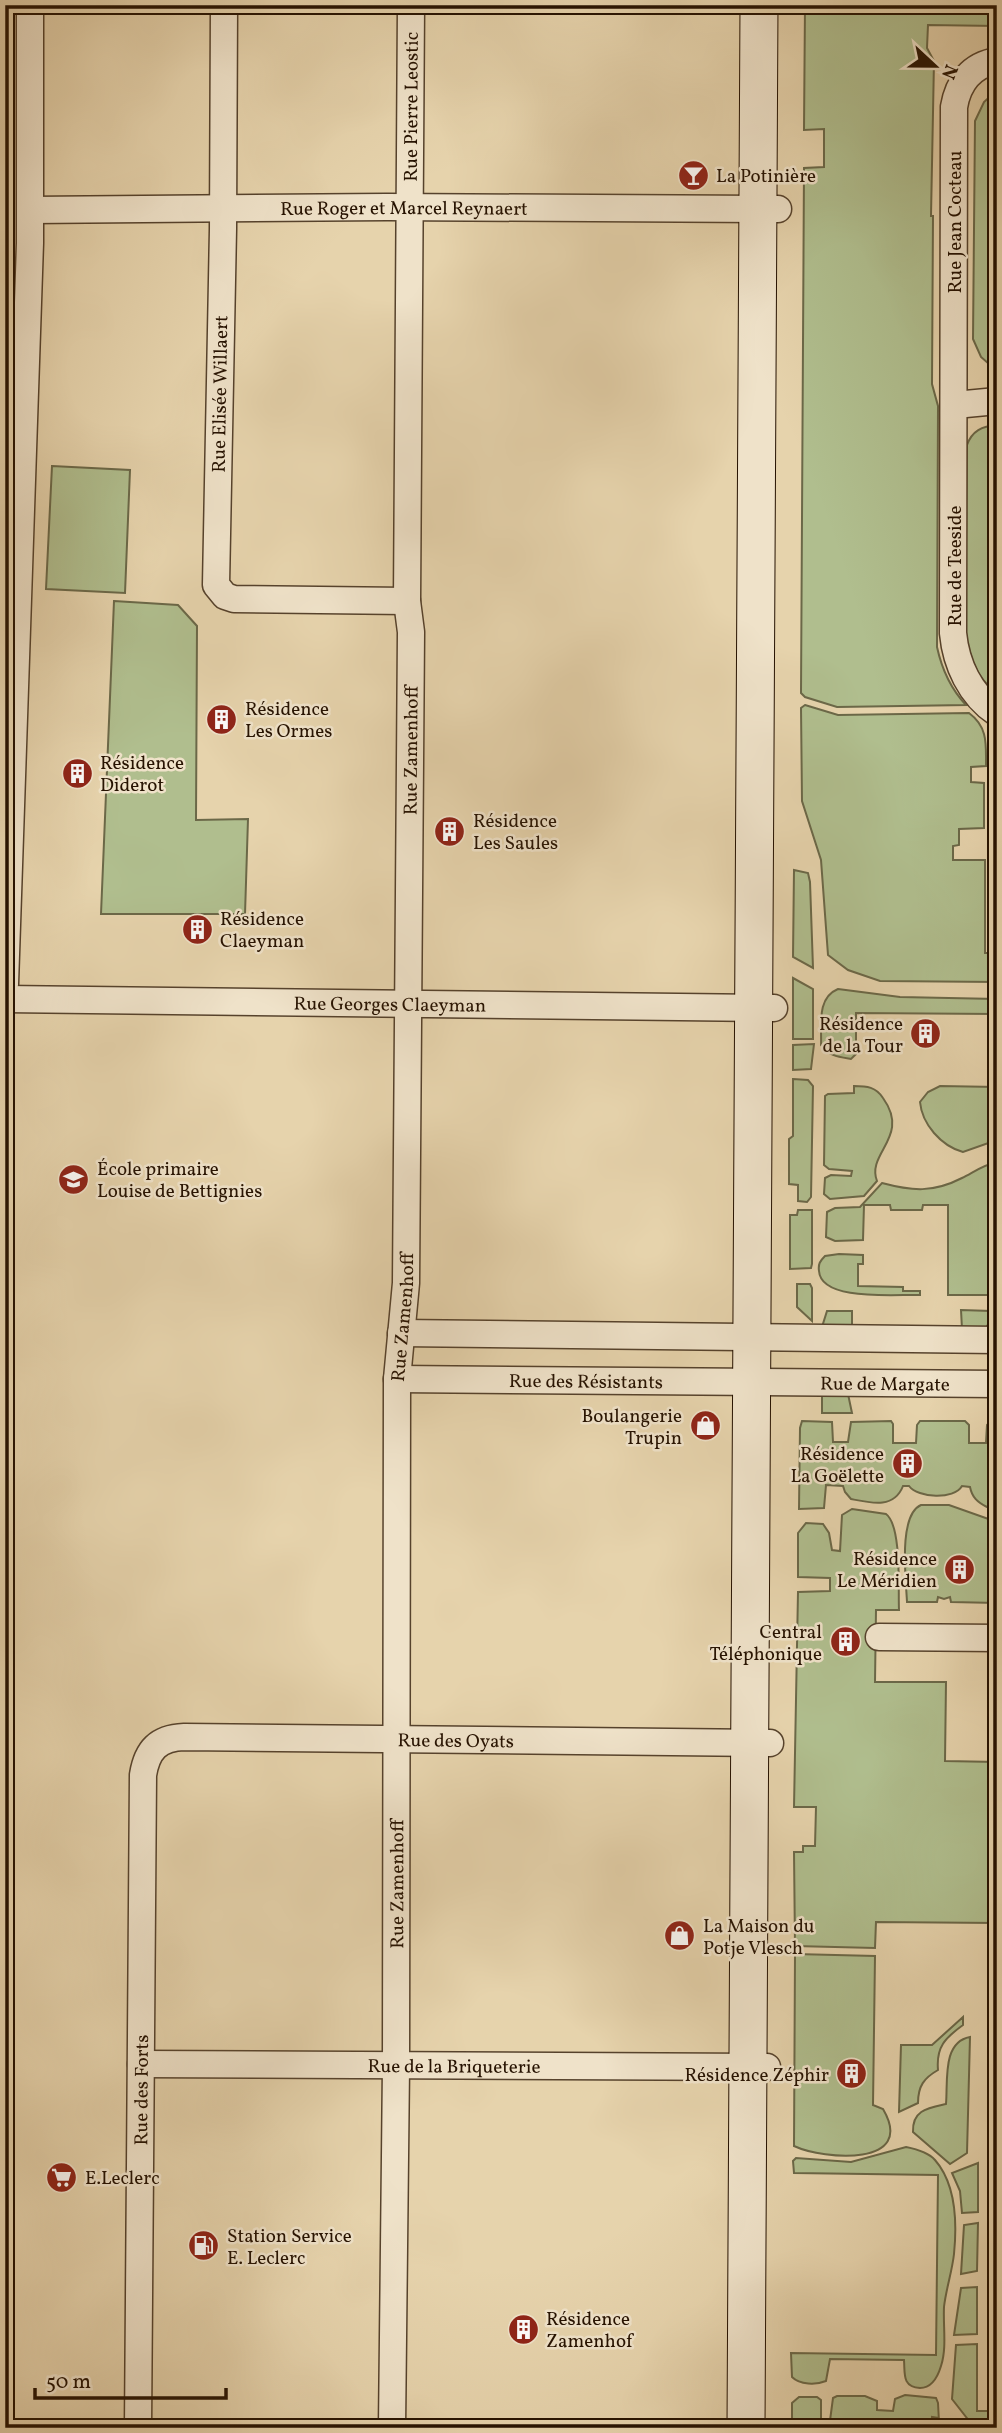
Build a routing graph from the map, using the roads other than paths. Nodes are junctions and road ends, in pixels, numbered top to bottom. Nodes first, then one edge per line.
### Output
1 (30, 5) edge
2 (224, 5) edge
3 (411, 5) edge
4 (759, 5) edge
5 (779, 5) edge
6 (997, 61) edge
7 (410, 206) junction
8 (224, 208) junction
9 (31, 209) junction
10 (768, 209) junction
11 (17, 277) edge
12 (997, 401) edge
13 (955, 405) junction
14 (407, 601) junction
15 (997, 713) edge
16 (5, 984) edge
17 (5, 999) edge
18 (408, 1004) junction
19 (764, 1008) junction
20 (401, 1333) junction
21 (763, 1338) junction
22 (997, 1340) edge
23 (397, 1379) junction
24 (762, 1383) junction
25 (997, 1384) edge
26 (879, 1637) dead end
27 (997, 1638) edge
28 (396, 1741) junction
29 (760, 1743) junction
30 (149, 1754) joint
31 (141, 2064) junction
32 (396, 2066) junction
33 (757, 2067) junction
34 (138, 2428) edge
35 (392, 2428) edge
36 (746, 2428) edge
37 (765, 2428) edge

1 - 9 street
2 - 8 street, Rue Elisée Willaert
3 - 7 street, Rue Pierre Leostic
4 - 10 main road
5 - 10 main road
6 - 13 street, Rue Jean Cocteau
7 - 8 street, Rue Roger et Marcel Reynaert
7 - 10 street, Rue Roger et Marcel Reynaert
7 - 14 street, Rue Zamenhoff
8 - 9 street, Rue Roger et Marcel Reynaert
8 - 14 street, Rue Elisée Willaert
9 - 11 street
10 - 19 main road
11 - 16 street
12 - 13 street
13 - 15 street, Rue de Teeside
14 - 18 street, Rue Zamenhoff
17 - 18 street, Rue Georges Claeyman
18 - 19 street, Rue Georges Claeyman
18 - 20 street, Rue Zamenhoff
19 - 21 main road
20 - 21 street
20 - 23 street, Rue Zamenhoff
21 - 22 street
21 - 24 main road
23 - 24 street, Rue des Résistants
23 - 28 street, Rue Zamenhoff
24 - 25 street, Rue de Margate
24 - 29 main road
26 - 27 street
28 - 29 street, Rue des Oyats
28 - 30 street, Rue des Oyats
28 - 32 street, Rue Zamenhoff
29 - 33 main road
30 - 31 street, Rue des Forts
31 - 32 street, Rue de la Briqueterie
31 - 34 street, Rue des Forts
32 - 33 street, Rue de la Briqueterie
32 - 35 street, Rue Zamenhoff
33 - 36 main road
33 - 37 main road

